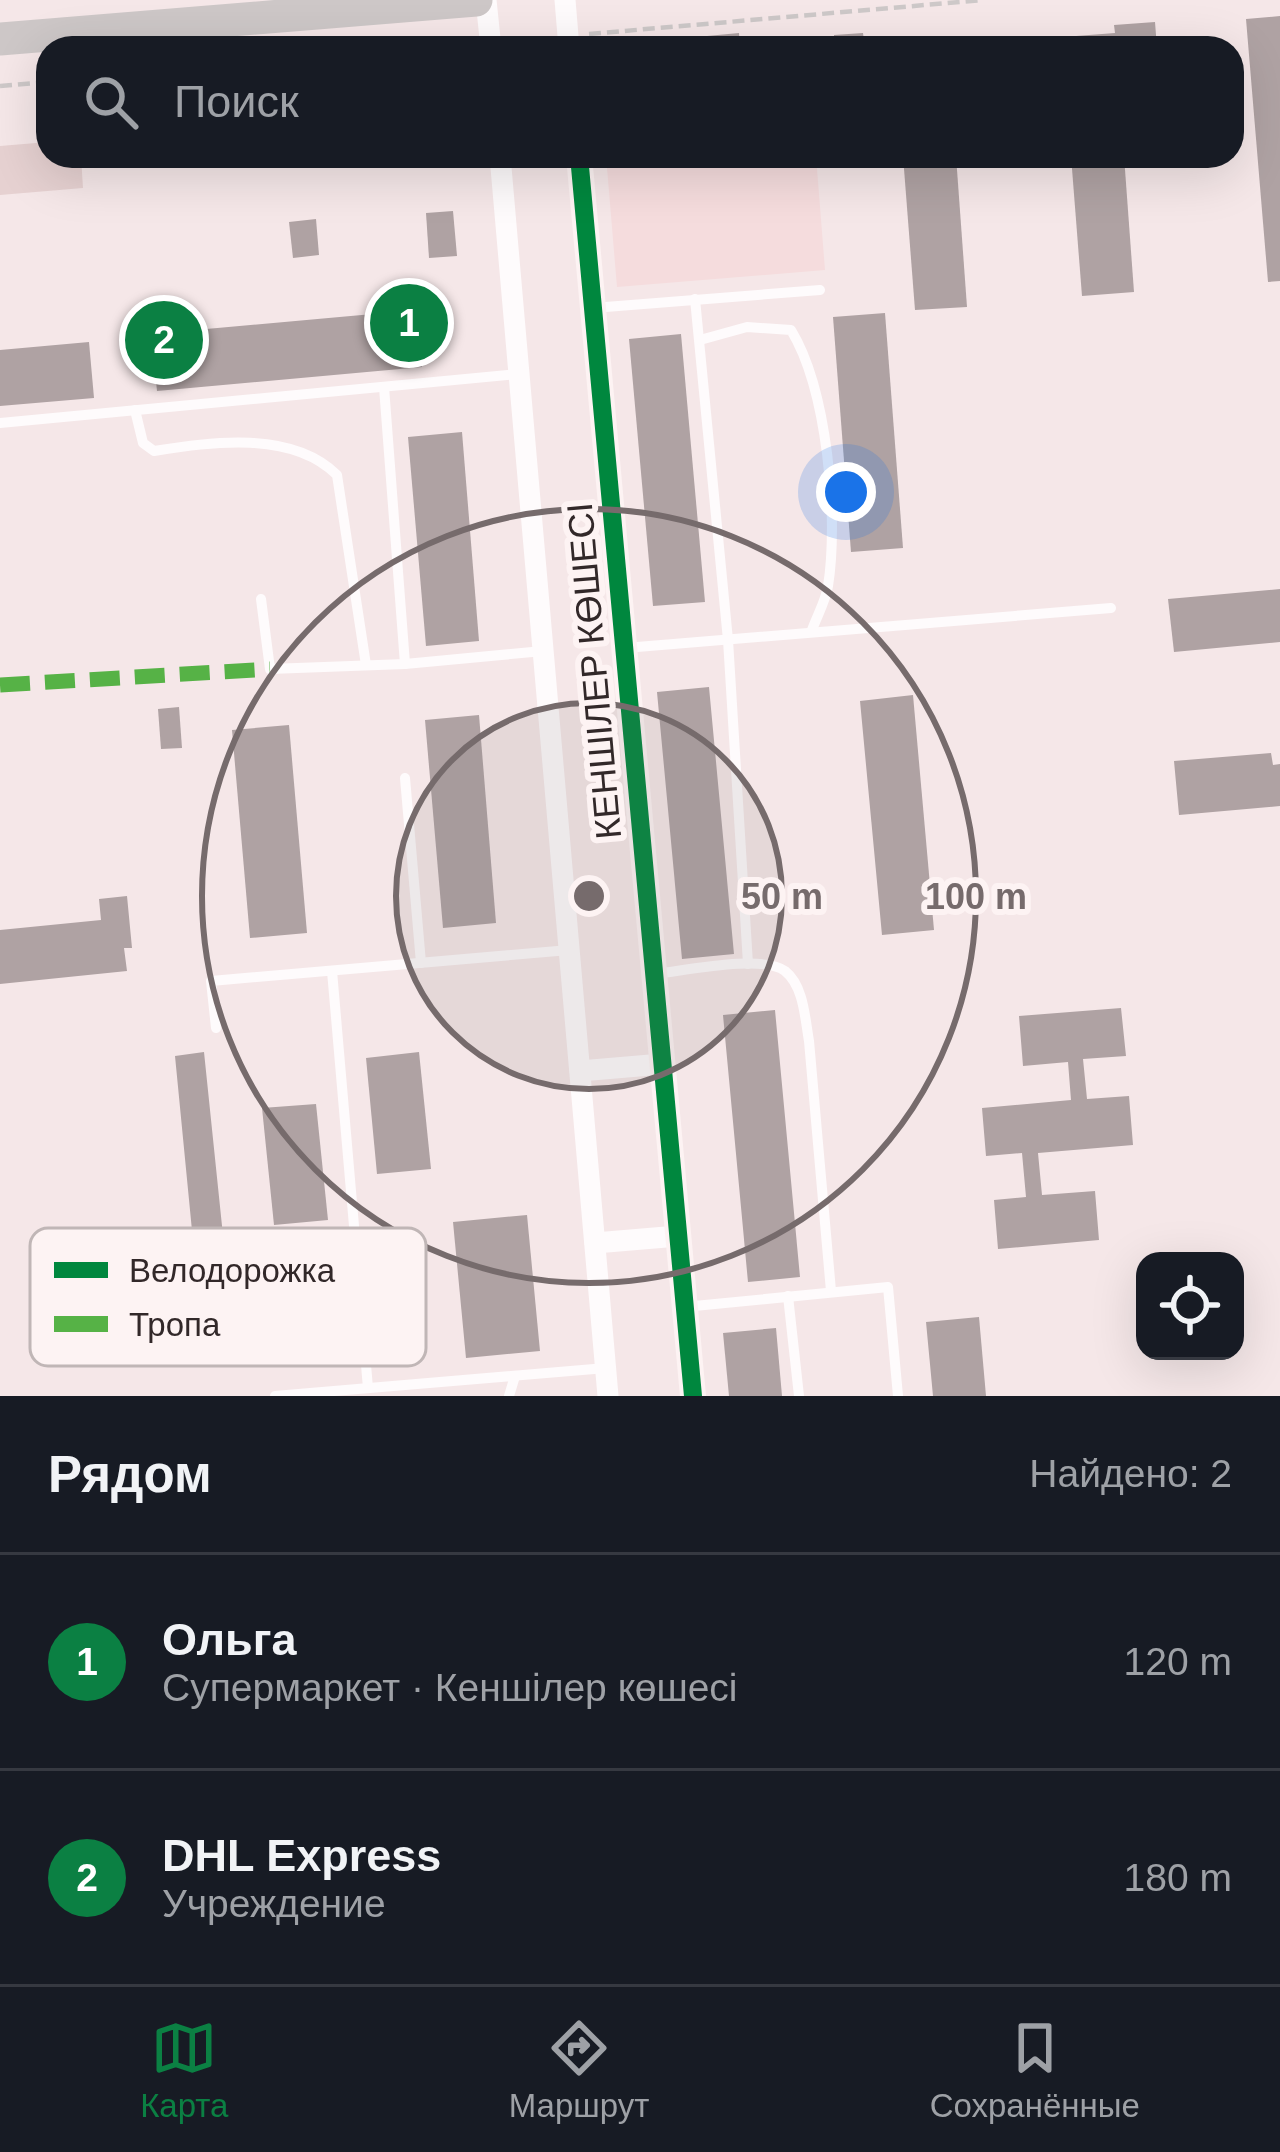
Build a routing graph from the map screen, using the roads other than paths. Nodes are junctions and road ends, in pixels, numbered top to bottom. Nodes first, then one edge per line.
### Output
1 (476, 0) edge
2 (486, 0) edge
3 (565, 0) edge
4 (48, 36) edge
5 (489, 36) edge
6 (568, 36) edge
7 (36, 37) edge
8 (0, 40) edge
9 (501, 168) edge
10 (580, 168) edge
11 (820, 290) dead end
12 (695, 299) junction
13 (593, 308) junction
14 (700, 340) junction
15 (519, 374) junction
16 (384, 387) junction
17 (135, 410) junction
18 (0, 423) edge
19 (261, 599) dead end
20 (1111, 608) dead end
21 (812, 630) junction
22 (728, 640) junction
23 (625, 648) junction
24 (543, 651) junction
25 (405, 664) junction
26 (366, 665) junction
27 (405, 778) dead end
28 (569, 950) junction
29 (421, 963) junction
30 (748, 964) junction
31 (332, 971) junction
32 (654, 974) junction
33 (216, 1028) dead end
34 (662, 1064) junction
35 (580, 1071) junction
36 (354, 1228) edge
37 (678, 1236) junction
38 (595, 1244) junction
39 (831, 1291) junction
40 (788, 1296) junction
41 (685, 1307) junction
42 (366, 1366) edge
43 (606, 1368) junction
44 (515, 1376) junction
45 (368, 1388) junction
46 (275, 1396) edge
47 (509, 1396) edge
48 (608, 1396) edge
49 (693, 1396) edge
50 (799, 1396) edge
51 (898, 1396) edge

1 - 4 main road
2 - 5 street
3 - 6 street
7 - 8 main road
9 - 15 street, КЕНШІЛЕР КӨШЕСІ
10 - 13 street, КЕНШІЛЕР КӨШЕСІ
11 - 12 lane
12 - 13 lane
12 - 14 lane
13 - 23 street, КЕНШІЛЕР КӨШЕСІ
14 - 21 lane
14 - 22 lane
15 - 16 lane
15 - 24 street, КЕНШІЛЕР КӨШЕСІ
16 - 17 lane
16 - 25 lane
17 - 18 lane
17 - 26 lane
19 - 26 lane
20 - 21 lane
21 - 22 lane
22 - 23 lane
22 - 30 lane
23 - 32 street, КЕНШІЛЕР КӨШЕСІ
24 - 25 lane
24 - 28 street, КЕНШІЛЕР КӨШЕСІ
25 - 26 lane
27 - 29 lane
28 - 29 lane
28 - 35 street, КЕНШІЛЕР КӨШЕСІ
29 - 31 lane
30 - 32 lane
30 - 39 lane
31 - 33 lane
31 - 36 lane
32 - 34 street, КЕНШІЛЕР КӨШЕСІ
34 - 35 street
34 - 37 street, КЕНШІЛЕР КӨШЕСІ
35 - 38 street, КЕНШІЛЕР КӨШЕСІ
37 - 38 street
37 - 41 street, КЕНШІЛЕР КӨШЕСІ
38 - 43 street, КЕНШІЛЕР КӨШЕСІ
39 - 40 lane
39 - 51 lane
40 - 41 lane
40 - 50 lane
41 - 49 street, КЕНШІЛЕР КӨШЕСІ
42 - 45 lane
43 - 44 lane
43 - 48 street, КЕНШІЛЕР КӨШЕСІ
44 - 45 lane
44 - 47 lane
45 - 46 lane

